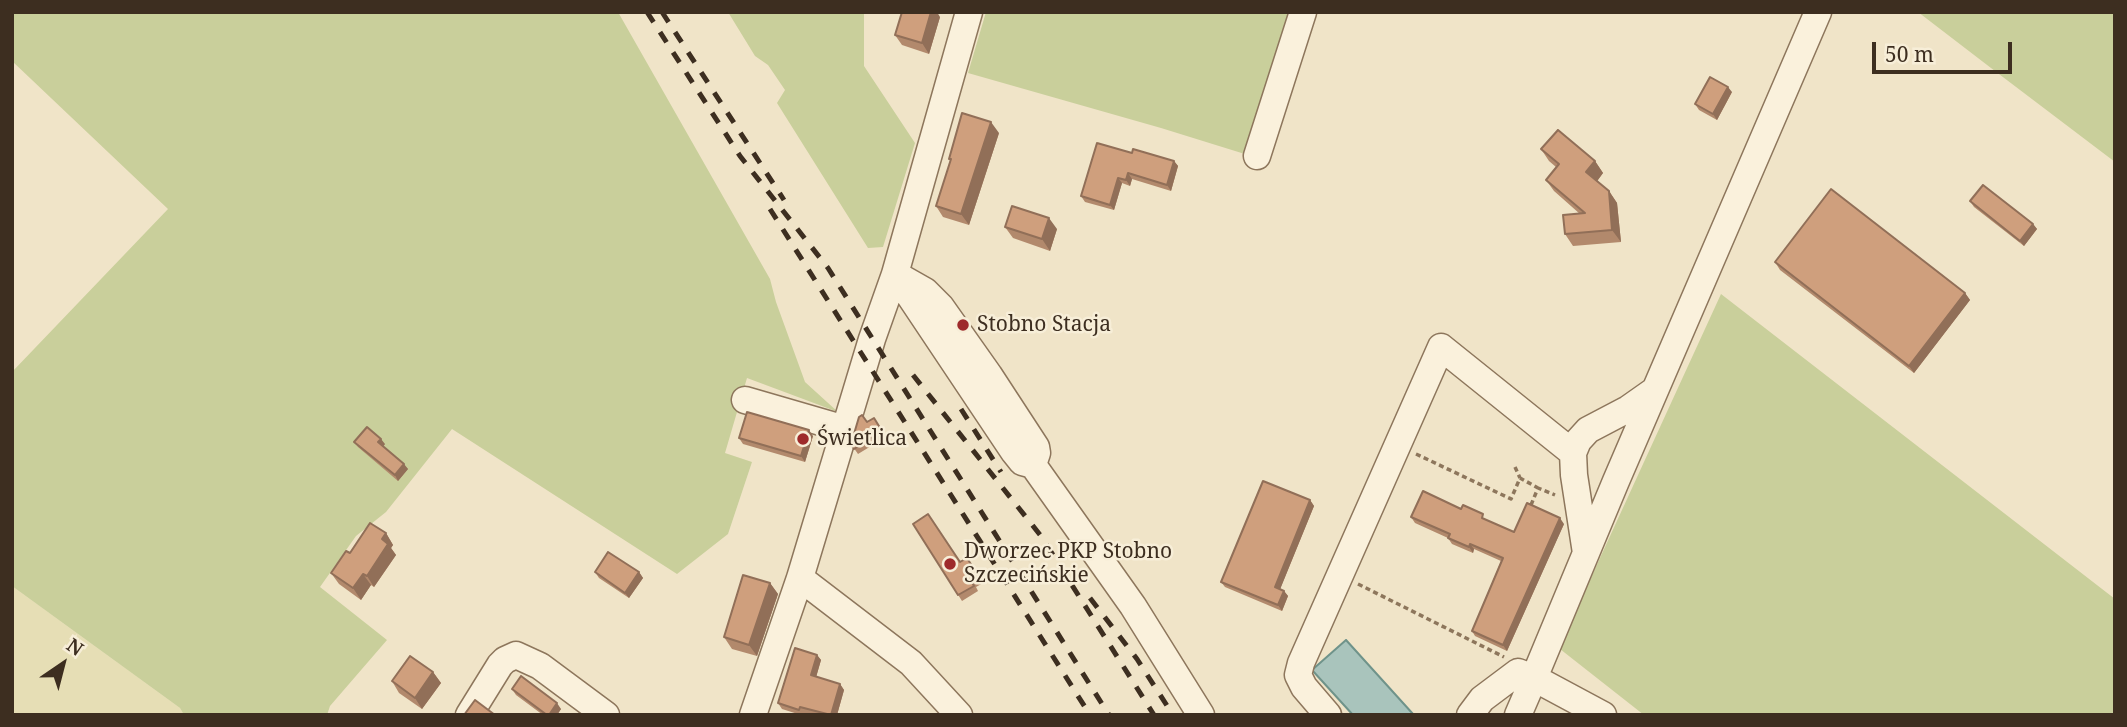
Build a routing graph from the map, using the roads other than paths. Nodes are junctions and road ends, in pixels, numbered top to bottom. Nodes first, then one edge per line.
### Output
1 (969, 12) edge
2 (1303, 12) edge
3 (1818, 12) edge
4 (1257, 156) dead end
5 (895, 274) junction
6 (1659, 382) junction
7 (745, 400) dead end
8 (845, 429) junction
9 (1573, 453) junction
10 (1573, 505) junction
11 (1587, 554) junction
12 (800, 578) junction
13 (1526, 675) junction
14 (469, 715) edge
15 (606, 715) edge
16 (753, 715) edge
17 (959, 715) edge
18 (1202, 715) edge
19 (1328, 715) edge
20 (1470, 715) edge
21 (1518, 715) edge
22 (1603, 715) edge

1 - 5 street
2 - 4 street
3 - 6 street
5 - 8 street
5 - 18 street
6 - 9 street
6 - 11 street
7 - 8 street
8 - 12 street
9 - 10 street
9 - 19 street
10 - 11 street
10 - 13 street
11 - 13 street
12 - 16 street
12 - 17 street
13 - 20 street
13 - 21 street
13 - 22 street
14 - 15 street

